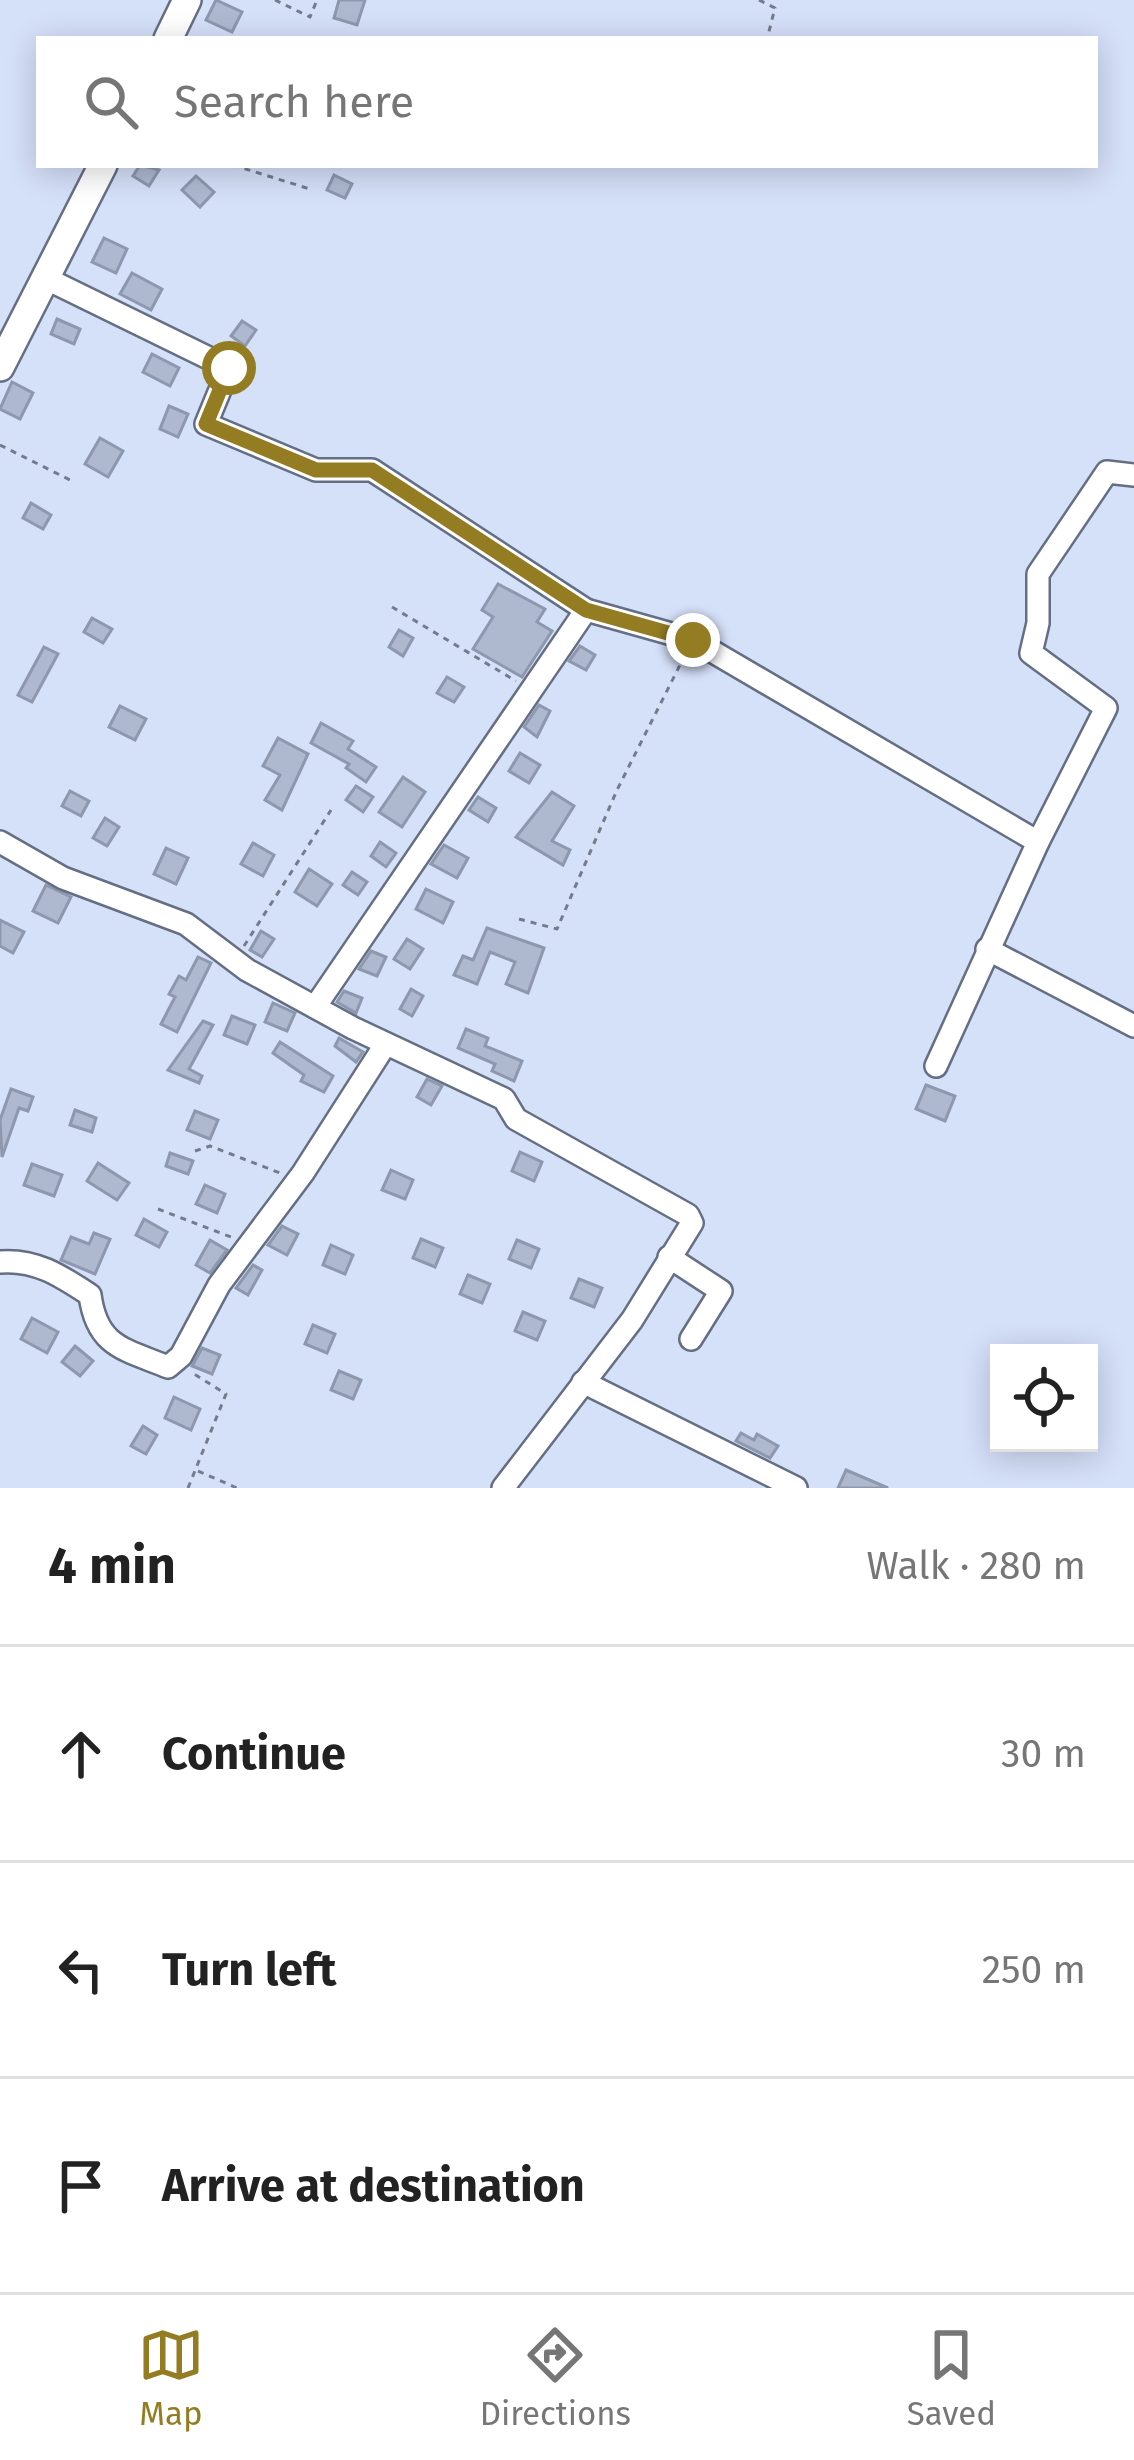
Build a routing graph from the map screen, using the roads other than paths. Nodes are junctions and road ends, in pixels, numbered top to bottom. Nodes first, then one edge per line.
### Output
1 (188, 0) edge
2 (170, 36) edge
3 (101, 168) edge
4 (45, 278) junction
5 (0, 367) edge
6 (1134, 475) edge
7 (586, 610) junction
8 (0, 842) edge
9 (1038, 842) junction
10 (987, 949) junction
11 (315, 1007) junction
12 (1134, 1026) edge
13 (385, 1045) junction
14 (936, 1066) dead end
15 (669, 1258) junction
16 (0, 1262) edge
17 (692, 1339) dead end
18 (583, 1382) junction
19 (503, 1488) edge
20 (796, 1488) edge

1 - 2 main road
3 - 4 main road
4 - 5 main road
4 - 7 street
6 - 9 street
7 - 9 street
7 - 11 street
8 - 11 street
9 - 10 street
10 - 12 street
10 - 14 street
11 - 13 street
13 - 15 street
13 - 16 street
15 - 17 street
15 - 18 street
18 - 19 street
18 - 20 street

